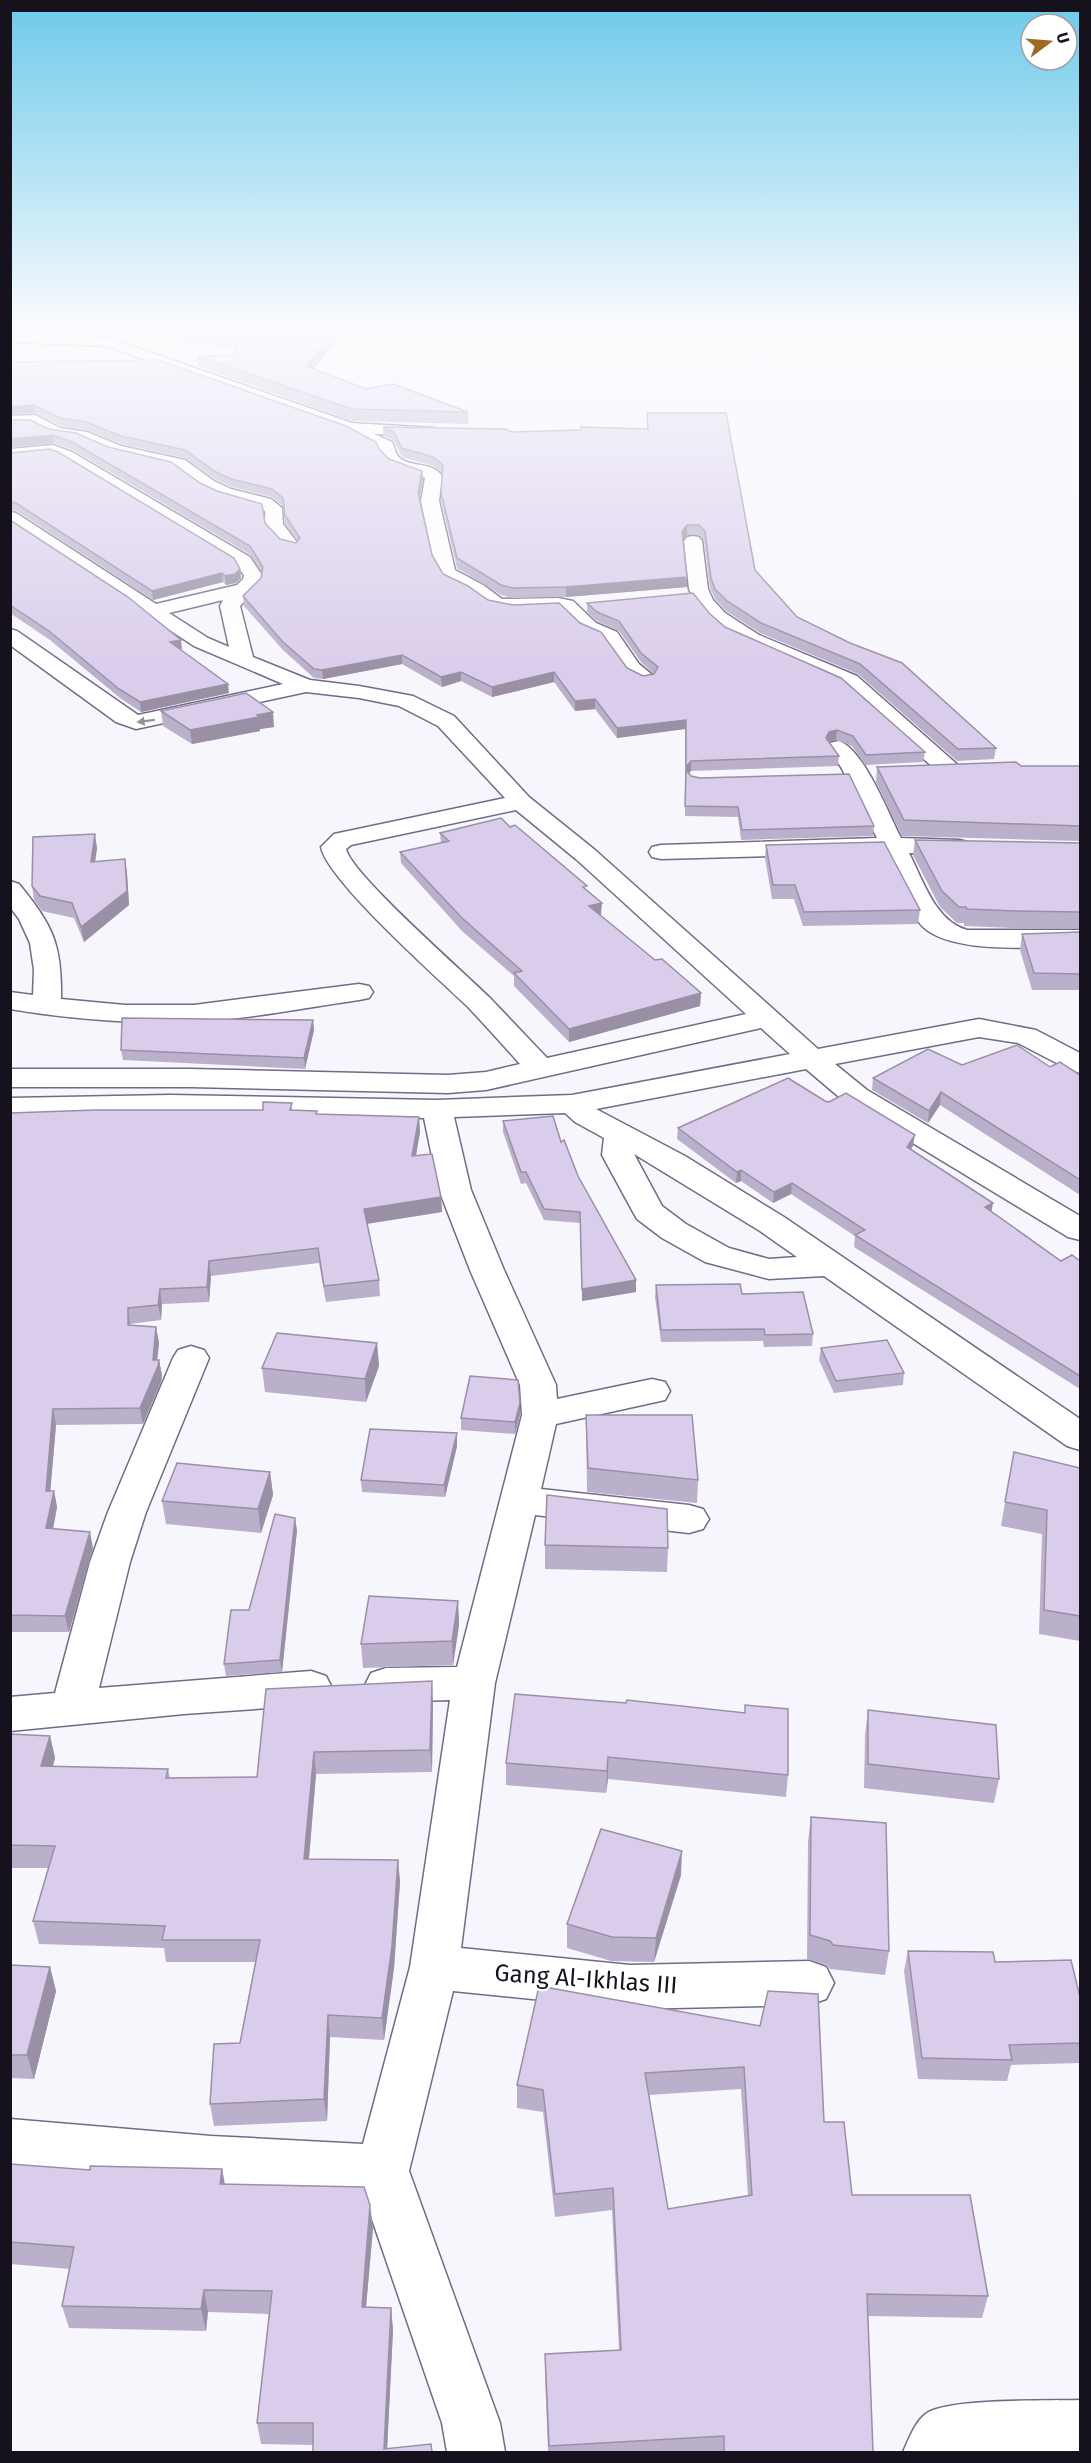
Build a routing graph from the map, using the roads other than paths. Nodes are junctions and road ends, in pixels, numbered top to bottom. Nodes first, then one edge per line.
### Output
1 (100, 443) edge
2 (379, 443) edge
3 (10, 454) edge
4 (10, 517) edge
5 (693, 541) dead end
6 (290, 545) edge
7 (242, 590) junction
8 (701, 594) junction
9 (678, 596) edge
10 (589, 603) edge
11 (566, 605) junction
12 (155, 610) junction
13 (10, 634) edge
14 (243, 661) junction
15 (645, 678) edge
16 (306, 686) junction
17 (838, 748) dead end
18 (975, 770) edge
19 (917, 771) edge
20 (951, 771) junction
21 (521, 802) junction
22 (892, 845) junction
23 (987, 848) edge
24 (661, 852) dead end
25 (10, 889) edge
26 (1080, 938) edge
27 (359, 993) dead end
28 (10, 1000) edge
29 (47, 1007) junction
30 (767, 1018) junction
31 (812, 1059) junction
32 (1080, 1064) edge
33 (540, 1068) junction
34 (10, 1078) edge
35 (572, 1104) junction
36 (10, 1107) edge
37 (437, 1109) junction
38 (620, 1135) junction
39 (1080, 1230) edge
40 (833, 1265) junction
41 (191, 1358) dead end
42 (652, 1391) dead end
43 (540, 1415) junction
44 (1080, 1437) edge
45 (519, 1500) junction
46 (689, 1519) dead end
47 (474, 1683) junction
48 (73, 1707) junction
49 (10, 1714) edge
50 (434, 1967) junction
51 (809, 1983) dead end
52 (10, 2144) edge
53 (382, 2171) junction
54 (1080, 2429) edge
55 (944, 2446) edge
56 (476, 2452) edge

1 - 6 street
2 - 11 street
3 - 7 street
4 - 12 street
5 - 8 street
7 - 12 street
7 - 14 street
8 - 9 street
8 - 20 street
10 - 11 street
11 - 15 street
12 - 14 street
16 -> 13 street
14 - 16 street
16 - 21 street
17 - 22 street
18 - 20 street
19 - 20 street
21 - 30 street
21 - 33 street
22 - 23 street
22 - 24 street
22 - 26 street
25 - 29 street
27 - 29 street
28 - 29 street
30 - 31 street
30 - 33 street
31 - 32 street
31 - 35 street
31 - 39 street
33 - 34 street
35 - 37 street
35 - 38 street
36 - 37 street
37 - 43 street
38 - 40 street
38 - 40 street
40 - 44 street
41 - 48 street
42 - 43 street
43 - 45 street
45 - 46 street
45 - 47 street
47 - 48 street
47 - 50 street
48 - 49 street
50 - 51 street, Gang Al-Ikhlas III
50 - 53 street
52 - 53 street
53 - 56 street
54 - 55 street

